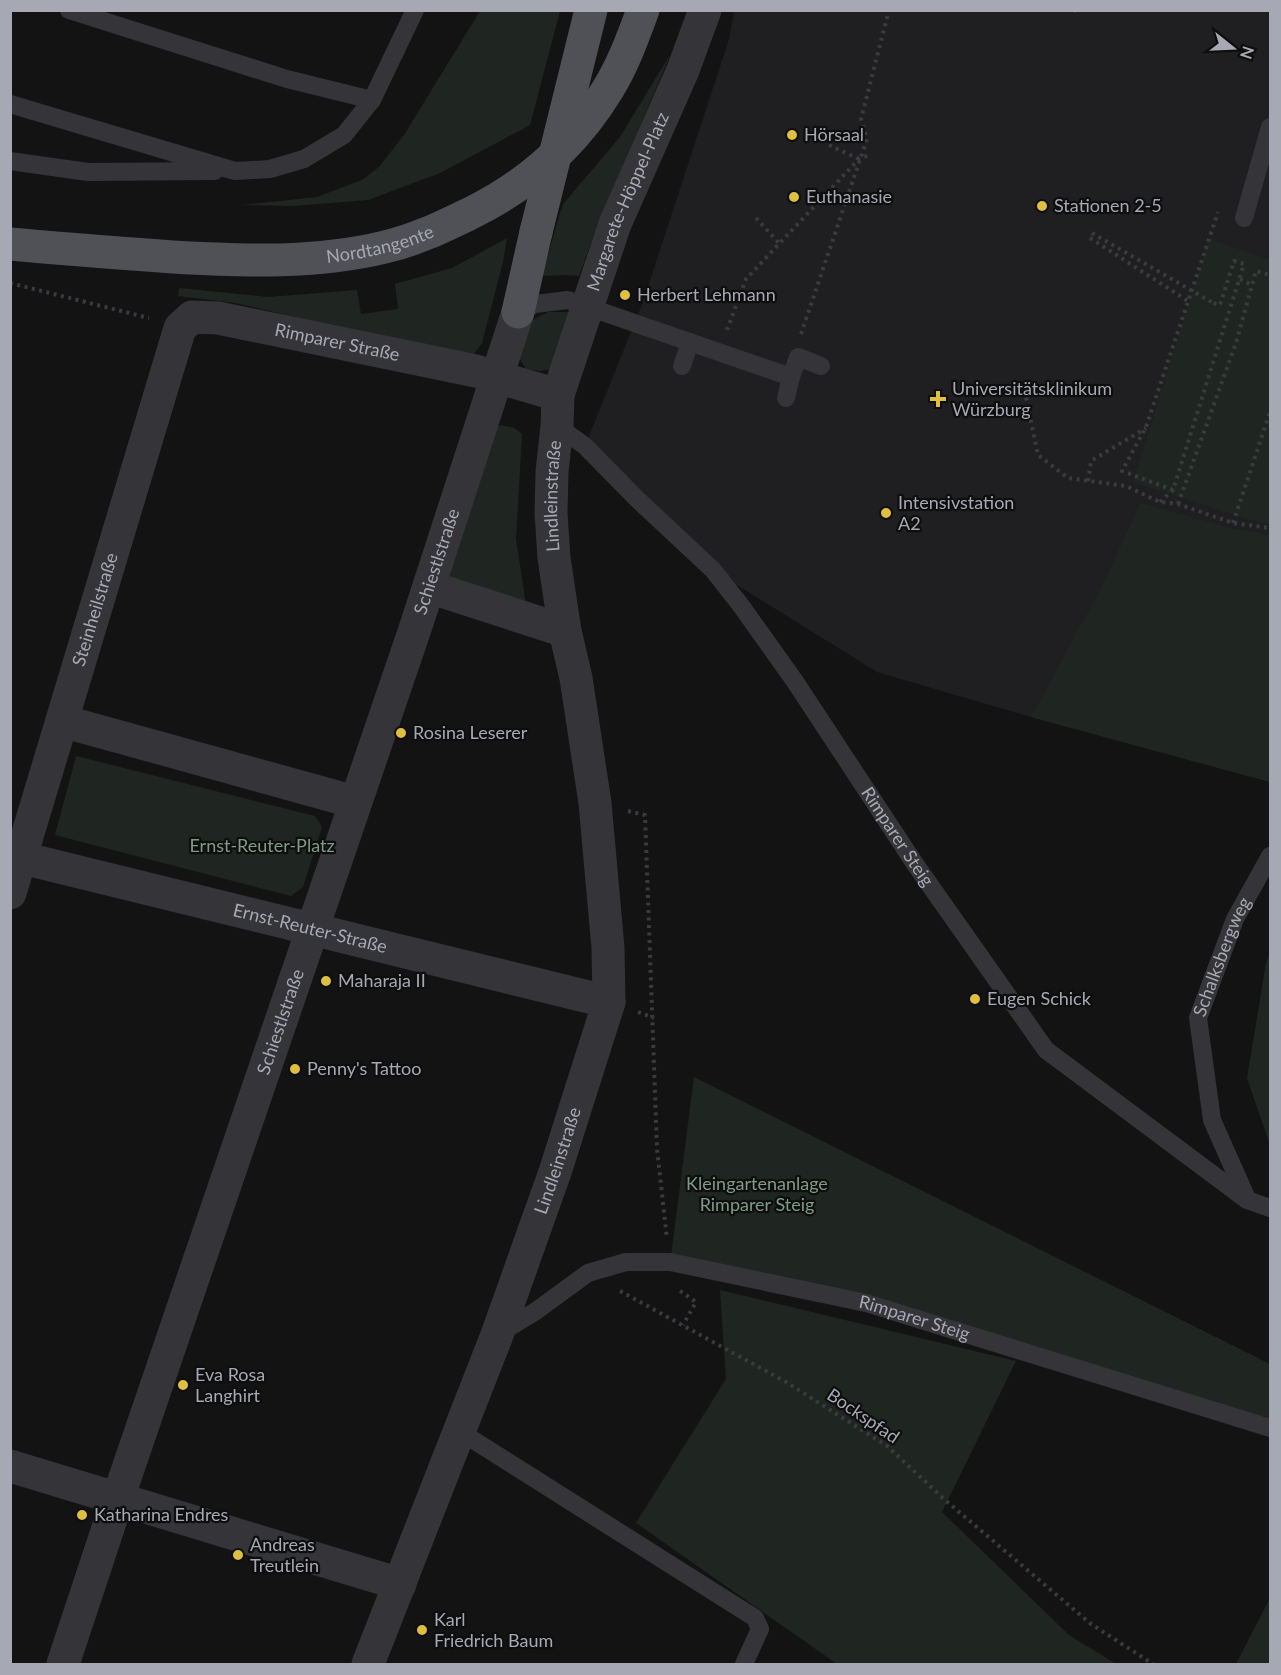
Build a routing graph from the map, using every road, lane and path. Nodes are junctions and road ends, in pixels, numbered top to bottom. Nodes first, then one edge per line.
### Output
1 (69, 10) edge
2 (415, 10) edge
3 (591, 10) edge
4 (644, 10) edge
5 (705, 10) edge
6 (889, 10) edge
7 (372, 100) junction
8 (10, 104) edge
9 (1270, 127) edge
10 (829, 146) dead end
11 (869, 155) dead end
12 (859, 159) junction
13 (10, 161) edge
14 (235, 171) junction
15 (1221, 203) dead end
16 (756, 218) dead end
17 (1244, 218) dead end
18 (1092, 233) dead end
19 (1090, 238) dead end
20 (779, 243) junction
21 (10, 244) edge
22 (1270, 275) edge
23 (1240, 279) junction
24 (10, 283) edge
25 (1252, 285) junction
26 (1188, 301) junction
27 (588, 307) junction
28 (518, 312) junction
29 (138, 314) dead end
30 (180, 328) joint
31 (727, 330) dead end
32 (799, 340) dead end
33 (690, 342) junction
34 (682, 366) dead end
35 (821, 366) dead end
36 (790, 377) junction
37 (498, 378) junction
38 (1023, 383) dead end
39 (786, 398) dead end
40 (558, 411) junction
41 (1270, 412) edge
42 (1146, 428) junction
43 (1088, 481) junction
44 (1173, 490) junction
45 (1160, 502) junction
46 (1178, 504) junction
47 (1233, 523) junction
48 (1270, 528) edge
49 (429, 587) junction
50 (565, 631) junction
51 (62, 721) junction
52 (355, 801) junction
53 (595, 803) junction
54 (1270, 856) edge
55 (16, 857) edge
56 (10, 892) edge
57 (312, 929) junction
58 (609, 1002) junction
59 (1247, 1200) junction
60 (1270, 1208) edge
61 (670, 1262) junction
62 (588, 1273) junction
63 (687, 1296) dead end
64 (682, 1326) junction
65 (496, 1335) junction
66 (1270, 1428) edge
67 (459, 1431) junction
68 (10, 1466) edge
69 (118, 1498) junction
70 (400, 1584) junction
71 (63, 1665) edge
72 (368, 1665) edge
73 (744, 1665) edge
74 (1153, 1665) edge

1 - 7 lane
2 - 7 lane
3 - 28 main road, bridge
4 - 21 main road, Nordtangente
5 - 27 street, Margarete-Höppel-Platz
6 - 12 path
7 - 14 lane
8 - 14 lane
9 - 17 lane
10 - 12 path
11 - 12 path
12 - 20 path
12 - 32 path
13 - 14 lane
15 - 26 path
16 - 20 path
18 - 23 path, bridge
19 - 26 path
20 - 31 path
22 - 25 path
23 - 25 path
23 - 44 path
24 - 29 path
25 - 46 path
26 - 42 path
27 - 28 lane
27 - 33 lane
27 - 40 street, Margarete-Höppel-Platz
28 - 37 street
30 - 37 street, Rimparer Straße
30 - 51 street, Steinheilstraße
33 - 34 lane
33 - 36 lane
35 - 36 lane
36 - 39 lane
37 - 40 street, Rimparer Straße
37 - 49 street, Schiestlstraße
38 - 43 path
40 - 50 street, Lindleinstraße
40 - 59 lane, Rimparer Steig
41 - 47 path
42 - 43 path
42 - 44 path
43 - 45 path
44 - 45 path
45 - 46 path
46 - 47 path
47 - 48 path
49 - 50 street
49 - 52 street, Schiestlstraße
50 - 53 street, Lindleinstraße
51 - 52 street
51 - 55 street, Steinheilstraße
52 - 57 street, Schiestlstraße
53 - 58 street, Lindleinstraße
53 - 61 path
54 - 59 lane, Schalksbergweg
55 - 56 street, Steinheilstraße
55 - 57 street, Ernst-Reuter-Straße
57 - 58 street, Ernst-Reuter-Straße
57 - 69 street, Schiestlstraße
58 - 65 street, Lindleinstraße
59 - 60 lane, Rimparer Steig
61 - 62 lane, Rimparer Steig
61 - 66 lane, Rimparer Steig
62 - 64 path, Bockspfad
62 - 65 lane, Rimparer Steig
63 - 64 path
64 - 74 path, Bockspfad
65 - 67 street, Lindleinstraße
67 - 70 street, Lindleinstraße
67 - 73 lane
68 - 69 street
69 - 70 street
69 - 71 street, Schiestlstraße
70 - 72 street, Lindleinstraße

